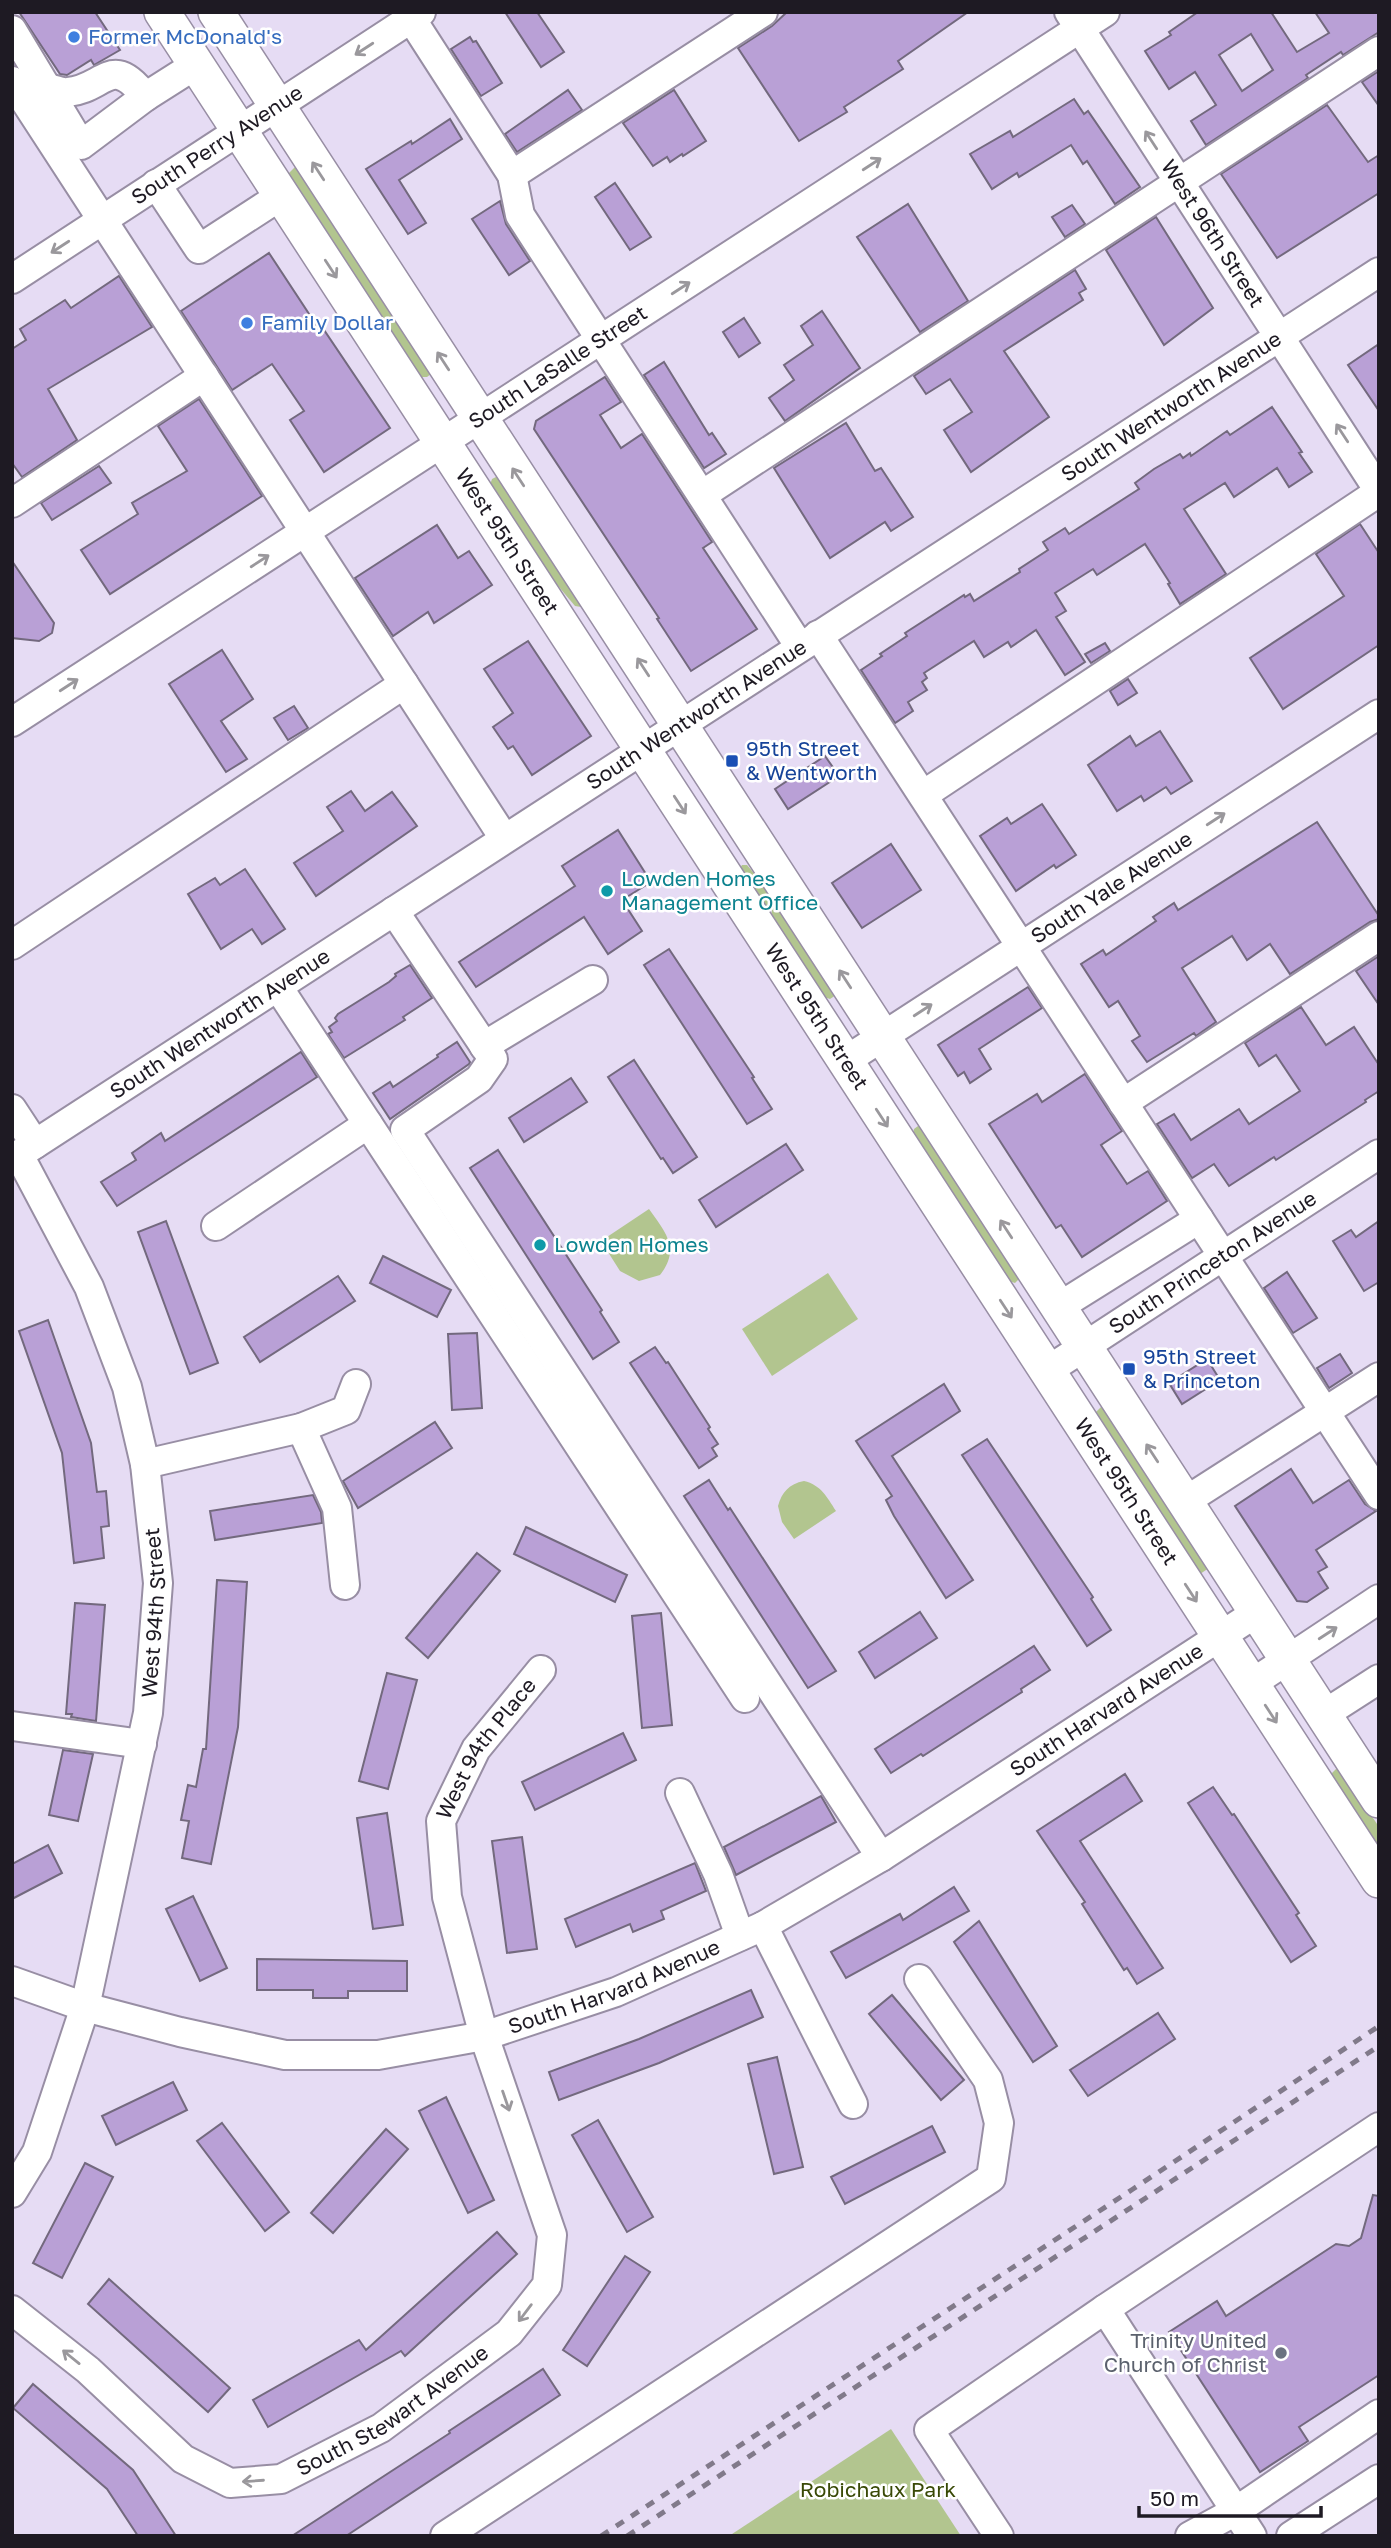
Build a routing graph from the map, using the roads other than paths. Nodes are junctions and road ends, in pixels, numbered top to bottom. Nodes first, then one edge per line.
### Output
1 (162, 12) edge
2 (216, 12) edge
3 (763, 12) edge
4 (1105, 12) edge
5 (413, 14) edge
6 (1074, 21) edge
7 (12, 30) edge
8 (1379, 51) edge
9 (197, 64) junction
10 (12, 81) edge
11 (47, 88) junction
12 (145, 97) junction
13 (276, 106) junction
14 (240, 130) junction
15 (512, 175) junction
16 (1178, 181) junction
17 (156, 184) junction
18 (282, 195) junction
19 (103, 220) junction
20 (1379, 272) edge
21 (12, 279) edge
22 (1279, 337) junction
23 (601, 340) junction
24 (204, 376) junction
25 (480, 418) junction
26 (444, 442) junction
27 (1379, 492) edge
28 (702, 495) junction
29 (12, 503) edge
30 (305, 532) junction
31 (809, 641) junction
32 (404, 684) junction
33 (1379, 715) edge
34 (12, 722) edge
35 (680, 724) junction
36 (643, 748) junction
37 (923, 796) junction
38 (504, 838) junction
39 (394, 911) junction
40 (1379, 936) edge
41 (12, 945) edge
42 (1021, 946) junction
43 (593, 980) dead end
44 (278, 987) junction
45 (881, 1037) junction
46 (484, 1046) junction
47 (845, 1060) junction
48 (1123, 1103) junction
49 (12, 1109) edge
50 (368, 1124) junction
51 (22, 1153) edge
52 (1379, 1154) edge
53 (1199, 1219) junction
54 (216, 1226) dead end
55 (1223, 1256) junction
56 (1057, 1308) junction
57 (1083, 1348) junction
58 (1047, 1371) junction
59 (1379, 1377) edge
60 (356, 1384) dead end
61 (1324, 1412) junction
62 (301, 1428) junction
63 (145, 1464) junction
64 (1379, 1495) edge
65 (1184, 1502) junction
66 (345, 1585) dead end
67 (1379, 1599) edge
68 (1256, 1613) junction
69 (1220, 1637) junction
70 (1287, 1660) junction
71 (541, 1670) dead end
72 (1379, 1679) edge
73 (1251, 1684) junction
74 (745, 1698) dead end
75 (1323, 1715) junction
76 (12, 1726) edge
77 (142, 1744) junction
78 (680, 1793) dead end
79 (1379, 1800) edge
80 (881, 1857) junction
81 (1379, 1880) edge
82 (752, 1931) junction
83 (919, 1979) dead end
84 (12, 1981) edge
85 (85, 2007) junction
86 (484, 2036) junction
87 (853, 2104) dead end
88 (1379, 2127) edge
89 (12, 2193) edge
90 (1105, 2309) junction
91 (12, 2310) edge
92 (1379, 2414) edge
93 (1379, 2479) edge
94 (1236, 2511) junction
95 (445, 2536) edge
96 (999, 2536) edge
97 (1191, 2536) edge
98 (1252, 2536) edge
99 (1291, 2536) edge

1 - 9 main road, West 95th Street
2 - 13 main road, West 95th Street
3 - 15 street
4 - 6 street, South LaSalle Street
5 -> 13 street, South Perry Avenue
5 - 15 street
16 -> 6 street, West 96th Street
23 -> 6 street, South LaSalle Street
7 - 11 street
8 - 16 street
9 - 12 street
9 - 14 main road, West 95th Street
10 - 19 street
11 - 12 street
11 - 12 street
13 - 14 street, South Perry Avenue
25 -> 13 main road, West 95th Street
14 - 17 street, South Perry Avenue
14 - 18 main road, West 95th Street
15 - 23 street
16 - 22 street, West 96th Street
16 - 28 street
17 - 18 street
17 - 19 street, South Perry Avenue
18 -> 26 main road, West 95th Street
19 -> 21 street, South Perry Avenue
19 - 24 street
20 - 22 street, South Wentworth Avenue
27 -> 22 street, West 96th Street
22 - 31 street, South Wentworth Avenue
23 - 25 street, South LaSalle Street
23 - 28 street
24 - 29 street
24 - 30 street
25 - 26 street, South LaSalle Street
35 -> 25 main road, West 95th Street
26 - 30 street, South LaSalle Street
26 - 36 main road, West 95th Street
27 - 37 street
28 - 31 street
30 - 32 street
34 -> 30 street, South LaSalle Street
31 - 35 street, South Wentworth Avenue
31 - 37 street
32 - 38 street
32 - 41 street
42 -> 33 street, South Yale Avenue
35 - 36 street, South Wentworth Avenue
45 -> 35 main road, West 95th Street
36 - 38 street, South Wentworth Avenue
36 -> 47 main road, West 95th Street
37 - 42 street
38 - 39 street, South Wentworth Avenue
39 - 44 street, South Wentworth Avenue
39 - 46 street
40 - 48 street
45 -> 42 street, South Yale Avenue
42 - 48 street
43 - 46 street
44 - 50 street
44 - 51 street, South Wentworth Avenue
45 - 47 street, South Yale Avenue
56 -> 45 main road, West 95th Street
46 - 80 street
47 -> 58 main road, West 95th Street
48 - 53 street
49 - 51 street, West 94th Street
50 - 54 street
50 - 74 street
51 - 63 street, West 94th Street
52 - 55 street, South Princeton Avenue
53 - 55 street
53 - 56 street
55 - 57 street, South Princeton Avenue
55 - 61 street
56 - 57 main road, West 95th Street
57 - 58 street, South Princeton Avenue
65 -> 57 main road, West 95th Street
58 -> 69 main road, West 95th Street
59 - 61 street
60 - 62 street
61 - 64 street
61 - 65 street
62 - 63 street
62 - 66 street
63 - 77 street, West 94th Street
65 - 68 main road, West 95th Street
70 -> 67 street
68 - 69 street, South Harvard Avenue
68 - 70 main road, West 95th Street
69 - 73 main road, West 95th Street
69 - 80 street, South Harvard Avenue
70 - 73 street
70 - 75 main road, West 95th Street
71 - 86 street, West 94th Place
72 - 75 street
73 -> 81 main road, West 95th Street
75 - 79 main road, West 95th Street
76 - 77 street
77 - 85 street, West 94th Street
78 - 82 street
80 - 82 street, South Harvard Avenue
82 - 86 street, South Harvard Avenue
82 - 87 street
83 - 95 street
84 - 85 street
85 - 86 street, South Harvard Avenue
85 - 89 street
86 -> 91 street, South Stewart Avenue
88 - 90 street
90 - 94 street
90 - 96 street
92 - 94 street
93 - 99 street
94 - 97 street
94 - 98 street

